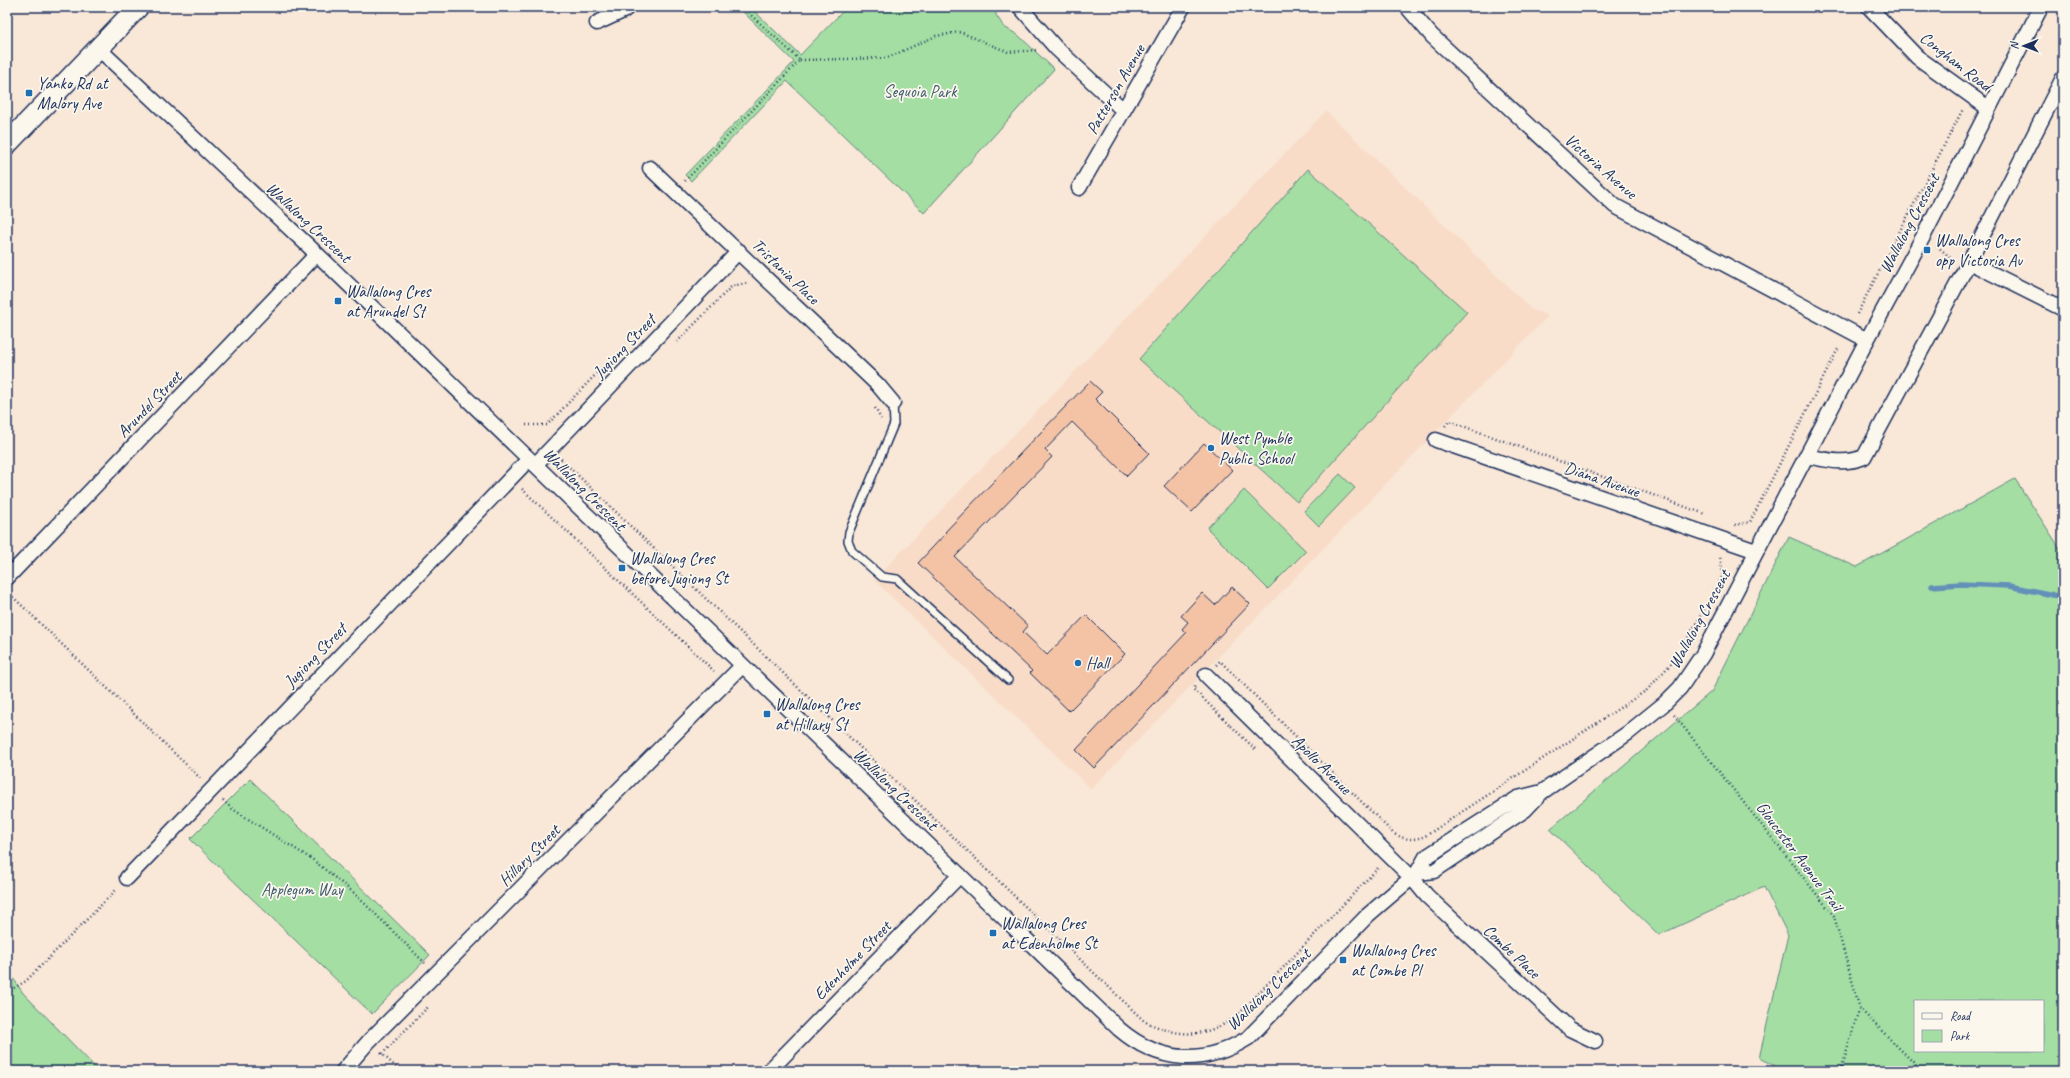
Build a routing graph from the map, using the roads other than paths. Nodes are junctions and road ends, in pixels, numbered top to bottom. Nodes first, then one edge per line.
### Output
1 (138, 7) edge
2 (628, 7) edge
3 (1020, 7) edge
4 (1183, 7) edge
5 (1407, 7) edge
6 (1869, 7) edge
7 (2042, 7) edge
8 (597, 23) dead end
9 (98, 48) junction
10 (2063, 78) edge
11 (1988, 108) junction
12 (1123, 110) junction
13 (7, 144) edge
14 (650, 168) dead end
15 (1078, 188) dead end
16 (739, 251) junction
17 (317, 254) junction
18 (1967, 266) junction
19 (2063, 309) edge
20 (1867, 340) junction
21 (893, 403) joint
22 (1436, 440) dead end
23 (1807, 456) junction
24 (532, 462) junction
25 (1756, 551) junction
26 (7, 578) edge
27 (742, 666) junction
28 (1206, 675) dead end
29 (1008, 680) dead end
30 (960, 875) junction
31 (1415, 875) junction
32 (127, 878) road end
33 (1595, 1041) dead end
34 (343, 1071) edge
35 (769, 1071) edge

1 - 9 main road
2 - 8 street
3 - 12 street
4 - 12 street, Patterson Avenue
5 - 20 street, Victoria Avenue
6 - 11 street, Congham Road
7 - 11 street, Wallalong Crescent
9 - 13 main road
9 - 17 street, Wallalong Crescent
10 - 18 street
11 - 20 street, Wallalong Crescent
12 - 15 street, Patterson Avenue
14 - 16 street, Tristania Place
16 - 21 street, Tristania Place
16 - 24 street, Jugiong Street
17 - 24 street, Wallalong Crescent
17 - 26 street, Arundel Street
18 - 19 street
18 - 23 street
20 - 23 street, Wallalong Crescent
21 - 29 lane
22 - 25 street, Diana Avenue
23 - 25 street, Wallalong Crescent
24 - 27 street, Wallalong Crescent
24 - 32 street, Jugiong Street
25 - 31 street, Wallalong Crescent
27 - 30 street, Wallalong Crescent
27 - 34 street, Hillary Street
28 - 31 street, Apollo Avenue
30 - 31 street, Wallalong Crescent
30 - 35 street, Edenholme Street
31 - 33 street, Combe Place

